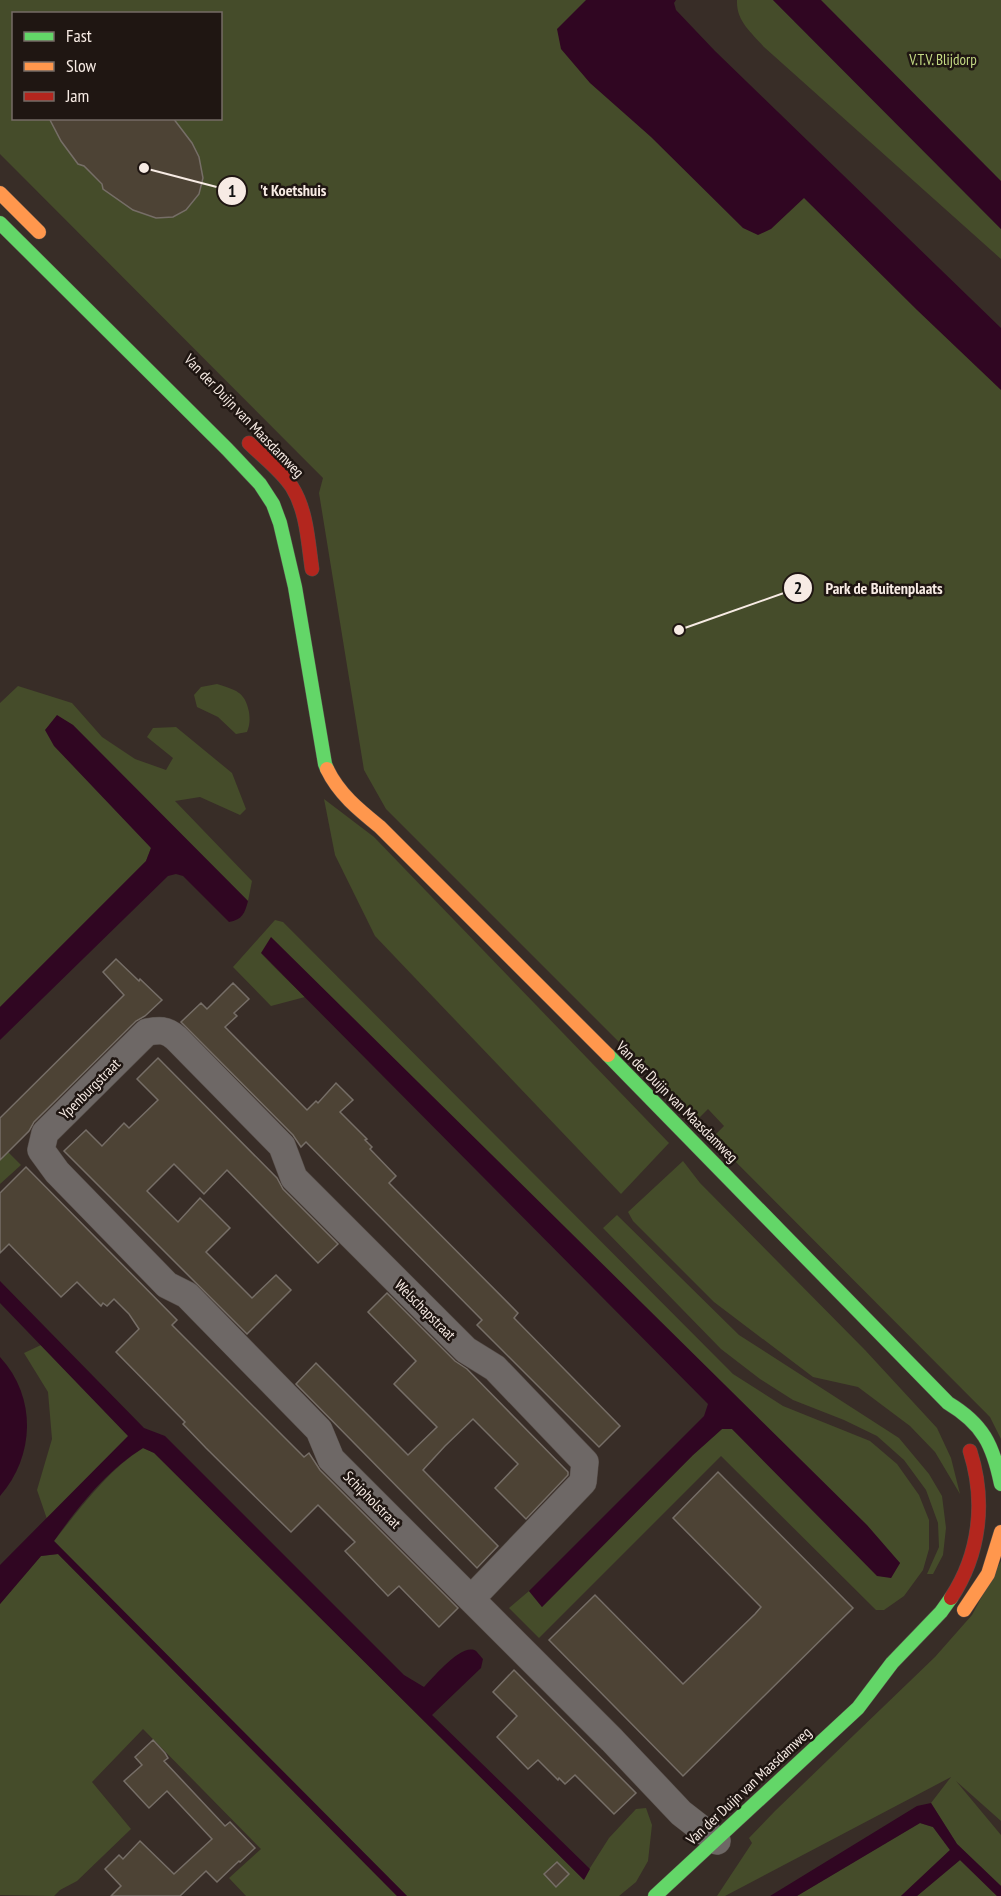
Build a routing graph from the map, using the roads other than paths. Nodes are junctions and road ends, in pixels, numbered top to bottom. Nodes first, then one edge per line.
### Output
1 (0, 193) edge
2 (0, 223) edge
3 (50, 243) dead end
4 (241, 435) dead end
5 (314, 582) dead end
6 (360, 792) dead end
7 (380, 827) junction
8 (147, 1032) joint
9 (41, 1150) joint
10 (948, 1403) junction
11 (1001, 1485) edge
12 (1001, 1532) edge
13 (471, 1599) junction
14 (954, 1623) dead end
15 (894, 1681) dead end
16 (865, 1699) junction
17 (717, 1841) junction
18 (655, 1896) edge

1 - 3 street
2 - 7 street, Van der Duijn van Maasdamweg
4 - 5 street, Van der Duijn van Maasdamweg
6 - 7 street, Van der Duijn van Maasdamweg
7 - 10 street, Van der Duijn van Maasdamweg
8 - 9 street, Ypenburgstraat
8 - 13 street, Welschapstraat
9 - 13 street, Schipholstraat
10 - 11 street, Van der Duijn van Maasdamweg
10 - 16 street, Van der Duijn van Maasdamweg
12 - 14 street
13 - 17 street, Schipholstraat
15 - 16 street, Van der Duijn van Maasdamweg
16 - 17 street, Van der Duijn van Maasdamweg
17 - 18 street, Van der Duijn van Maasdamweg

